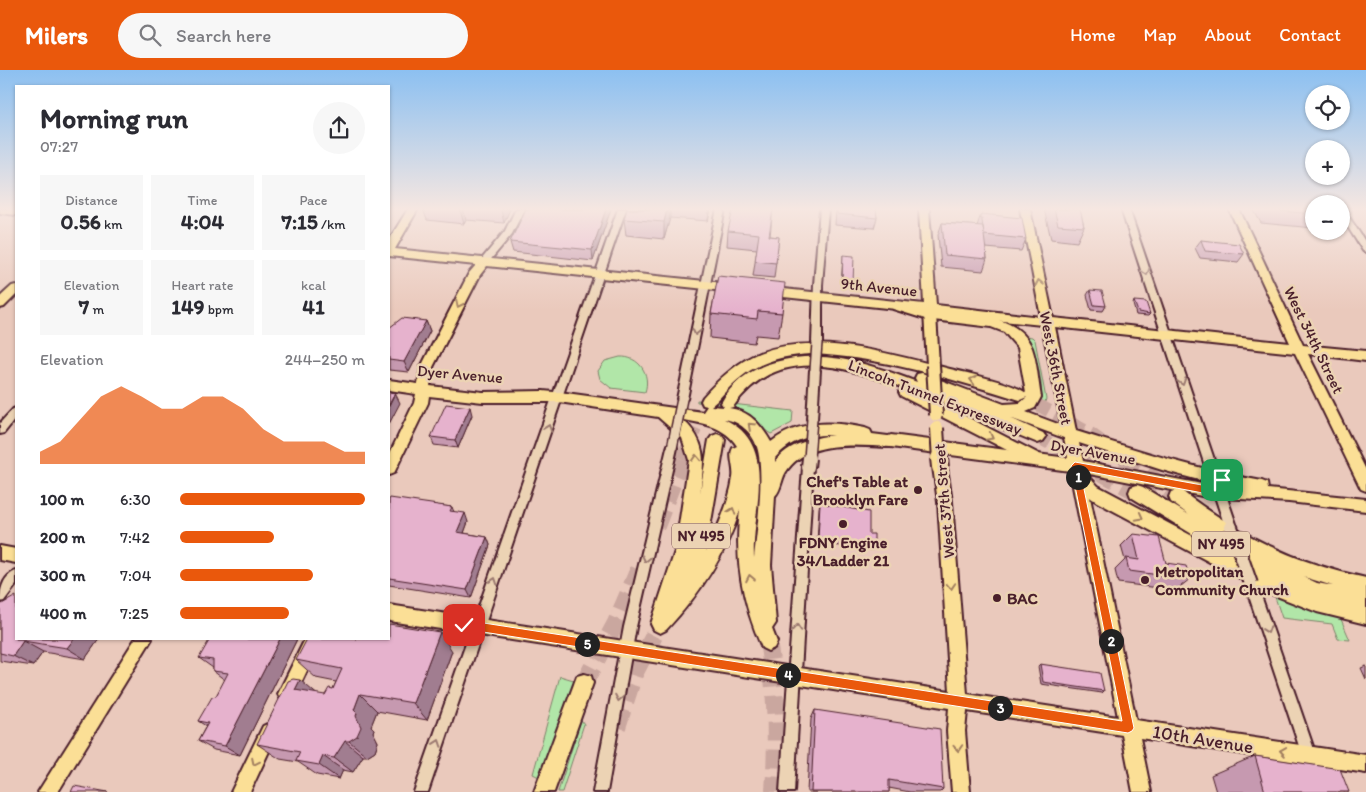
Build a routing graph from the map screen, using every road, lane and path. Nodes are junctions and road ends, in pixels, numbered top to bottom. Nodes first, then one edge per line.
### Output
1 (501, 243) edge
2 (610, 243) edge
3 (715, 243) edge
4 (822, 243) edge
5 (926, 243) edge
6 (1031, 243) edge
7 (1136, 243) edge
8 (1250, 243) edge
9 (390, 250) edge
10 (484, 262) junction
11 (599, 274) junction
12 (707, 285) junction
13 (750, 289) joint
14 (15, 290) edge
15 (818, 296) junction
16 (0, 304) edge
17 (898, 306) joint
18 (931, 312) junction
19 (1046, 322) junction
20 (1167, 336) junction
21 (1299, 349) junction
22 (791, 351) junction
23 (840, 352) junction
24 (1366, 356) edge
25 (870, 371) junction
26 (745, 382) junction
27 (390, 385) edge
28 (424, 389) junction
29 (1020, 395) tunnel mouth
30 (558, 397) junction
31 (708, 401) tunnel mouth
32 (728, 403) dead end
33 (998, 407) junction
34 (650, 409) junction
35 (15, 413) edge
36 (673, 413) junction
37 (0, 430) edge
38 (1068, 434) junction
39 (1038, 436) tunnel mouth
40 (717, 440) dead end
41 (890, 441) junction
42 (767, 456) junction
43 (1036, 459) junction
44 (1075, 466) junction
45 (390, 467) edge
46 (1217, 485) junction
47 (1366, 485) edge
48 (1137, 492) tunnel mouth
49 (1177, 498) tunnel mouth
50 (768, 505) junction
51 (1366, 505) edge
52 (0, 553) edge
53 (15, 556) edge
54 (15, 577) edge
55 (1312, 582) junction
56 (1366, 586) edge
57 (1366, 595) edge
58 (0, 597) edge
59 (1366, 602) edge
60 (1366, 609) edge
61 (390, 613) edge
62 (1366, 616) edge
63 (660, 624) junction
64 (478, 627) junction
65 (143, 640) edge
66 (314, 640) edge
67 (627, 650) junction
68 (794, 676) junction
69 (584, 683) tunnel mouth
70 (959, 701) junction
71 (1128, 728) junction
72 (1312, 763) junction
73 (1366, 764) edge
74 (47, 792) edge
75 (240, 792) edge
76 (421, 792) edge
77 (544, 792) edge
78 (600, 792) edge
79 (787, 792) edge
80 (960, 792) edge
81 (1142, 792) edge

1 - 10 street
2 - 11 street
3 - 12 street
4 - 15 street
5 - 18 main road, West 37th Street
19 -> 6 main road, West 36th Street
7 -> 20 street
8 - 21 main road, West 34th Street
9 - 10 main road, 9th Avenue
10 - 11 main road, 9th Avenue
10 -> 28 main road
11 - 12 main road, 9th Avenue
11 - 30 street
12 - 13 main road, 9th Avenue
12 -> 67 street, bridge
13 - 15 main road, 9th Avenue
14 - 16 main road
15 - 17 main road, 9th Avenue
68 -> 15 street, bridge
17 - 18 highway
18 - 19 main road, 9th Avenue
18 - 33 highway
18 -> 70 main road, West 37th Street, bridge
19 - 20 main road, 9th Avenue
19 - 38 main road, West 36th Street
20 - 21 main road, 9th Avenue
20 -> 46 street
21 - 24 main road, 9th Avenue
21 - 47 main road, West 34th Street
22 - 23 highway, Lincoln Tunnel Expressway
22 - 26 highway, Lincoln Tunnel Expressway
22 - 31 highway, Lincoln Tunnel Expressway
29 -> 23 highway, Lincoln Tunnel Expressway
23 - 33 highway
25 - 26 highway, Lincoln Tunnel Expressway
25 - 39 highway, Lincoln Tunnel Expressway
25 -> 43 highway
26 - 32 highway, Lincoln Tunnel Expressway
27 - 28 main road, Dyer Avenue
28 - 30 main road, Dyer Avenue
28 - 45 main road
30 - 34 highway
64 -> 30 street
33 - 38 highway
34 - 36 highway
63 -> 34 highway
35 - 37 street
42 -> 36 highway
50 -> 36 highway
63 -> 36 highway
38 - 44 main road, West 36th Street
38 - 46 main road, Dyer Avenue
40 - 63 highway, NY 495
41 - 42 highway
41 - 43 main road, Dyer Avenue
41 - 50 highway
42 - 50 highway
43 - 44 main road, Dyer Avenue
44 - 46 main road, Dyer Avenue
44 -> 62 highway
44 - 71 main road, West 36th Street
46 - 51 main road, Dyer Avenue
46 -> 72 street, bridge
48 - 55 highway, NY 495
49 - 55 highway, NY 495
52 - 53 main road
54 - 58 street
55 - 56 highway, NY 495
55 - 57 highway
55 - 59 highway
55 - 60 highway, NY 495
61 - 64 main road, 10th Avenue
64 - 67 main road, 10th Avenue
76 -> 64 street
65 - 74 main road
66 -> 75 main road
67 - 68 main road, 10th Avenue
67 -> 78 street
68 - 70 main road, 10th Avenue
68 - 79 street
69 - 77 highway
70 - 71 main road, 10th Avenue
70 -> 80 main road, West 37th Street
72 -> 71 main road, 10th Avenue
71 - 81 main road, West 36th Street
72 - 73 main road, 10th Avenue

